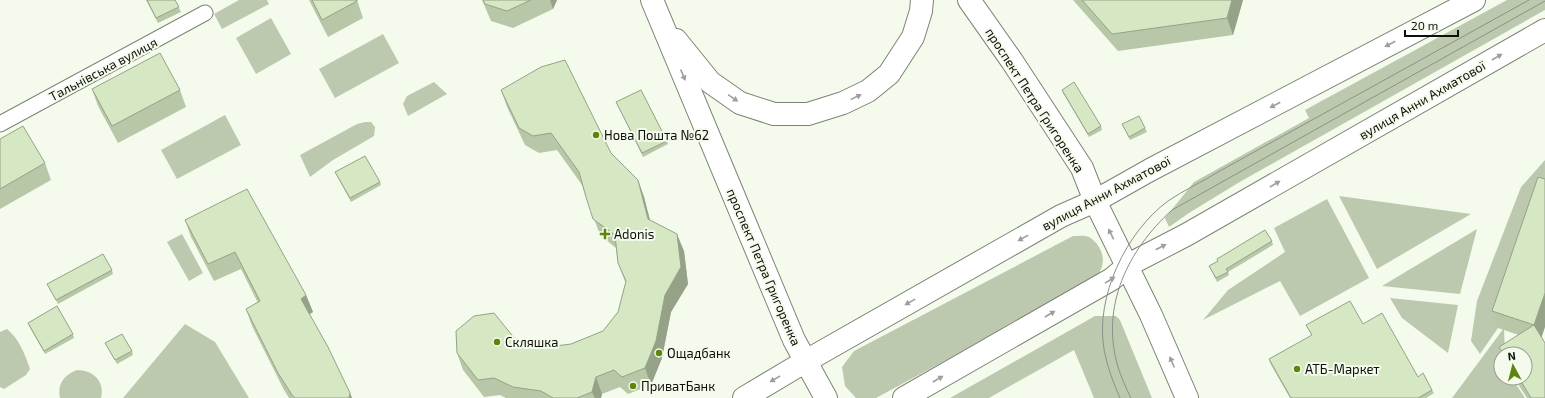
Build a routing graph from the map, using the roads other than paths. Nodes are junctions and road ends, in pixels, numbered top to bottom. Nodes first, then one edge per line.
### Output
1 (922, 0) edge
2 (969, 0) edge
3 (1474, 0) edge
4 (656, 9) edge
5 (206, 13) dead end
6 (1545, 30) edge
7 (0, 124) edge
8 (1095, 201) junction
9 (1127, 266) junction
10 (806, 360) junction
11 (744, 398) edge
12 (826, 398) edge
13 (904, 398) edge
14 (1187, 398) edge

4 -> 1 main road
2 - 8 main road, проспект Петра Григоренка
3 -> 8 main road, вулиця Анни Ахматової
4 -> 10 main road, проспект Петра Григоренка
5 - 7 street, Тальнівська вулиця
9 -> 6 main road, вулиця Анни Ахматової
9 -> 8 main road, проспект Петра Григоренка
8 -> 10 main road, вулиця Анни Ахматової
13 -> 9 main road, вулиця Анни Ахматової
14 -> 9 main road, проспект Петра Григоренка
10 -> 11 main road, вулиця Анни Ахматової
10 - 12 main road, проспект Петра Григоренка

